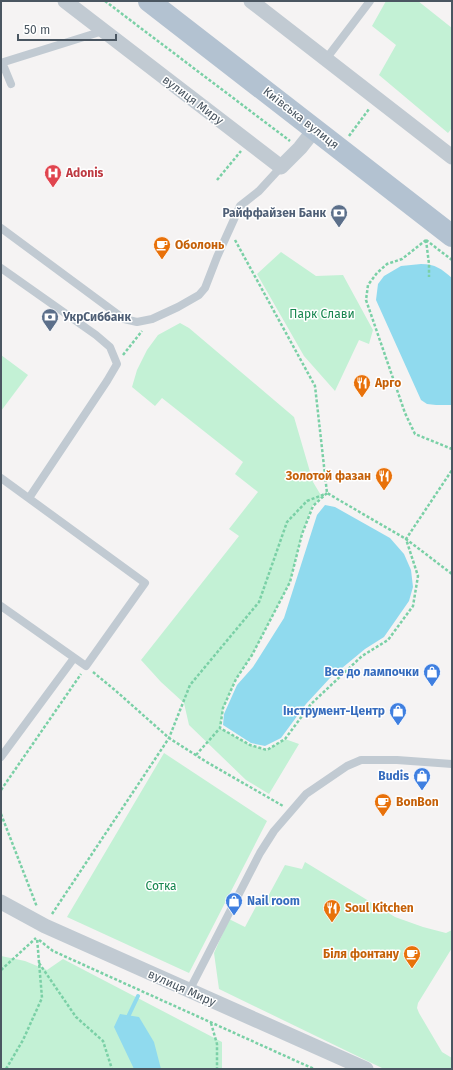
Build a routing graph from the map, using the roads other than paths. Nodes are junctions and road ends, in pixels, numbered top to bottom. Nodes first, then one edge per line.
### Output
1 (65, 1) edge
2 (149, 1) edge
3 (251, 1) edge
4 (370, 1) edge
5 (103, 31) junction
6 (326, 59) junction
7 (1, 63) edge
8 (11, 84) dead end
9 (315, 129) junction
10 (452, 157) edge
11 (281, 167) junction
12 (1, 228) edge
13 (452, 236) edge
14 (1, 268) edge
15 (1, 478) edge
16 (29, 498) junction
17 (1, 606) edge
18 (74, 658) junction
19 (1, 757) edge
20 (452, 764) edge
21 (1, 902) edge
22 (189, 991) junction
23 (366, 1069) edge

1 - 5 street, вулиця Миру
2 - 9 main road, Київська вулиця
3 - 6 street
4 - 6 lane
5 - 7 lane
5 - 11 street, вулиця Миру
6 - 10 street
7 - 8 lane
9 - 11 street
9 - 13 main road, Київська вулиця
11 - 12 lane
14 - 16 lane
15 - 16 lane
16 - 18 lane
17 - 18 lane
18 - 19 lane
20 - 22 lane
21 - 22 street, вулиця Миру
22 - 23 street, вулиця Миру

